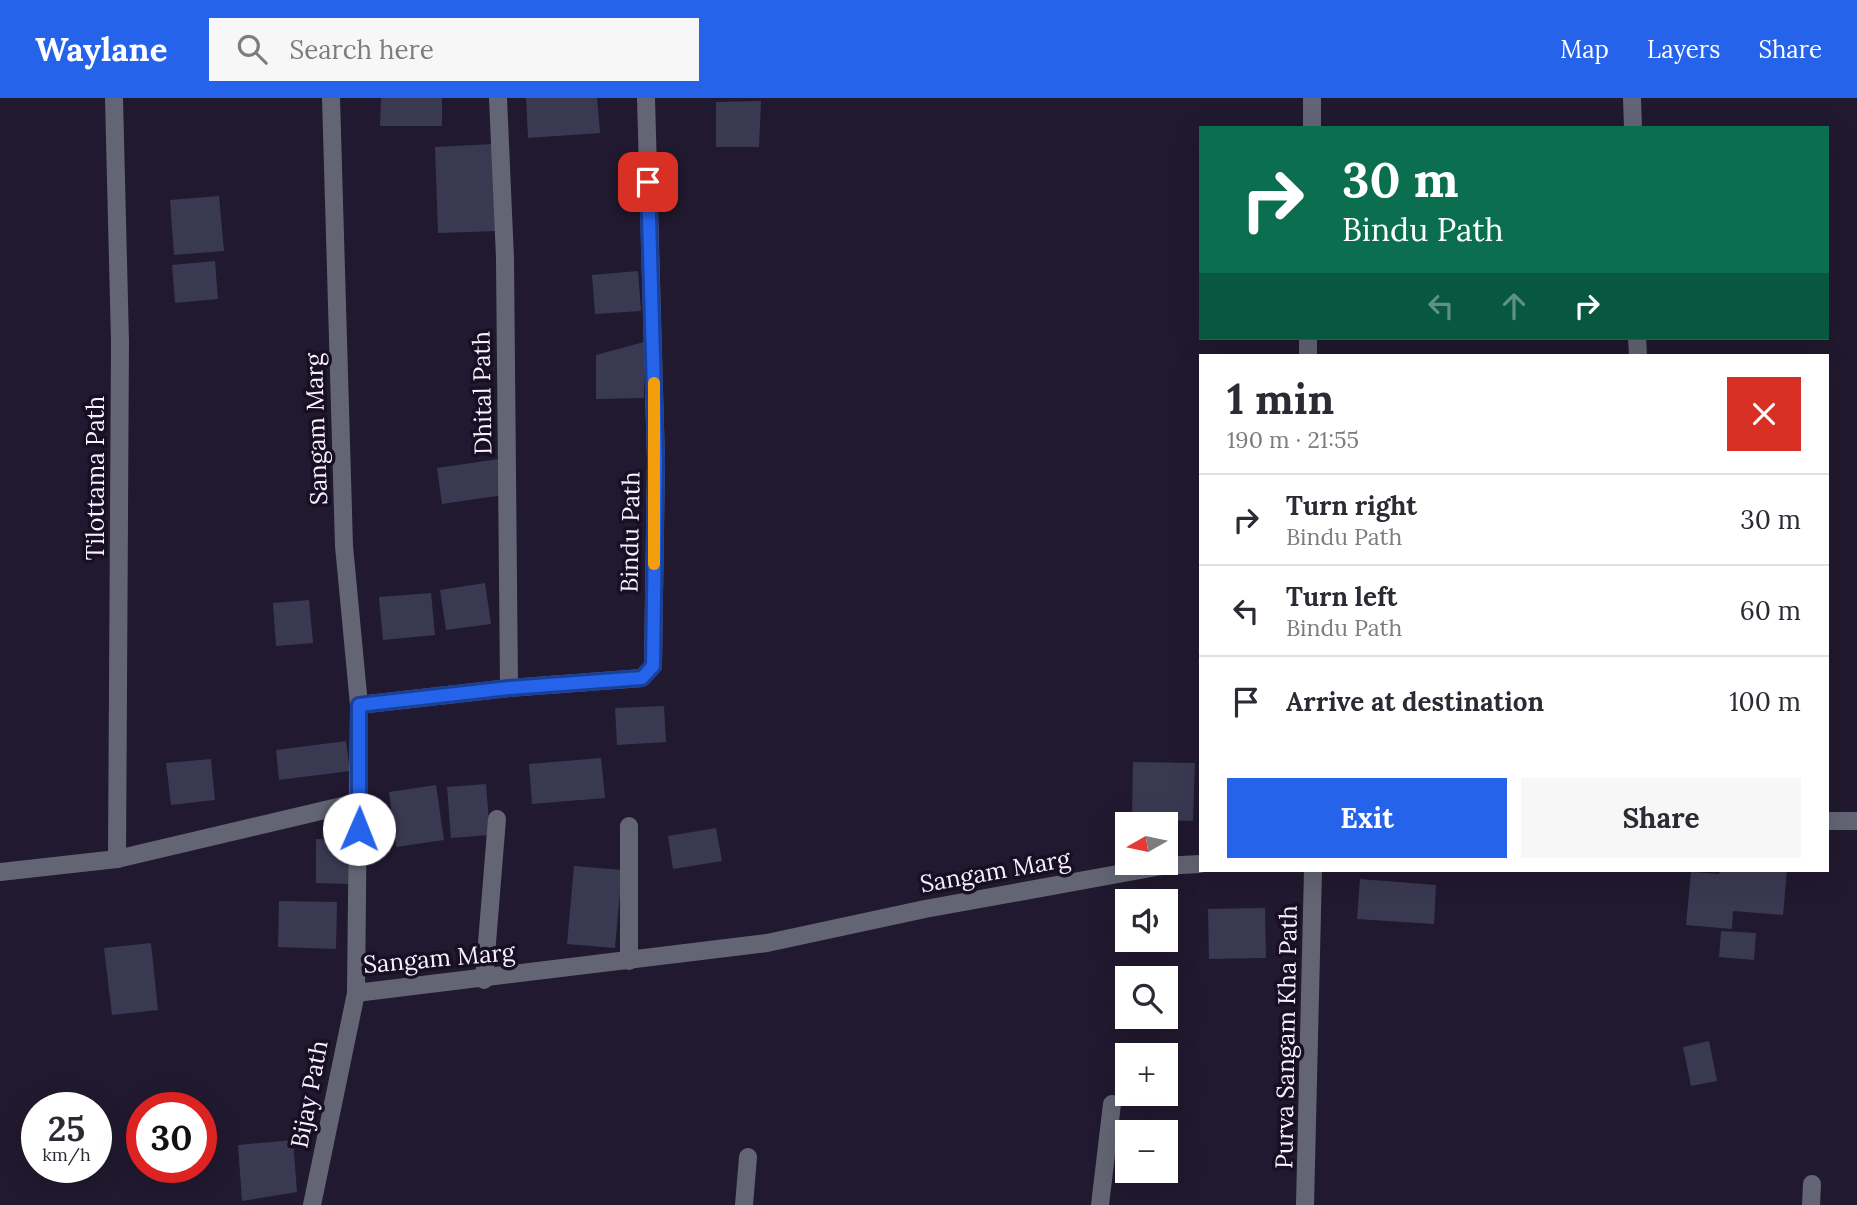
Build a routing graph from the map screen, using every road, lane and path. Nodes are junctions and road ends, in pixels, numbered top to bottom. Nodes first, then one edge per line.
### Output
1 (114, 98) edge
2 (331, 98) edge
3 (498, 98) edge
4 (646, 98) edge
5 (1312, 98) edge
6 (1632, 98) edge
7 (1312, 126) edge
8 (1633, 126) edge
9 (509, 688) junction
10 (359, 705) junction
11 (359, 802) junction
12 (497, 820) dead end
13 (1829, 821) edge
14 (1857, 821) edge
15 (629, 826) dead end
16 (117, 859) junction
17 (1199, 863) edge
18 (0, 872) edge
19 (1313, 872) edge
20 (629, 961) junction
21 (484, 980) junction
22 (356, 993) junction
23 (1112, 1104) dead end
24 (748, 1157) dead end
25 (1812, 1184) dead end
26 (312, 1205) edge
27 (744, 1205) edge
28 (1100, 1205) edge
29 (1305, 1205) edge
30 (1811, 1205) edge

1 - 16 street, Tilottama Path
2 - 10 street, Sangam Marg
3 - 9 street, Dhital Path
4 - 9 street, Bindu Path
5 - 7 street
6 - 8 street
9 - 10 street, Bindu Path
10 - 11 street, Sangam Marg
11 - 16 street
11 - 22 street, Sangam Marg
12 - 21 street
13 - 14 street
15 - 20 street
16 - 18 street
17 - 20 street, Sangam Marg
19 - 29 street, Purva Sangam Kha Path
20 - 21 street, Sangam Marg
21 - 22 street, Sangam Marg
22 - 26 street, Bijay Path
23 - 28 street
24 - 27 street
25 - 30 street

